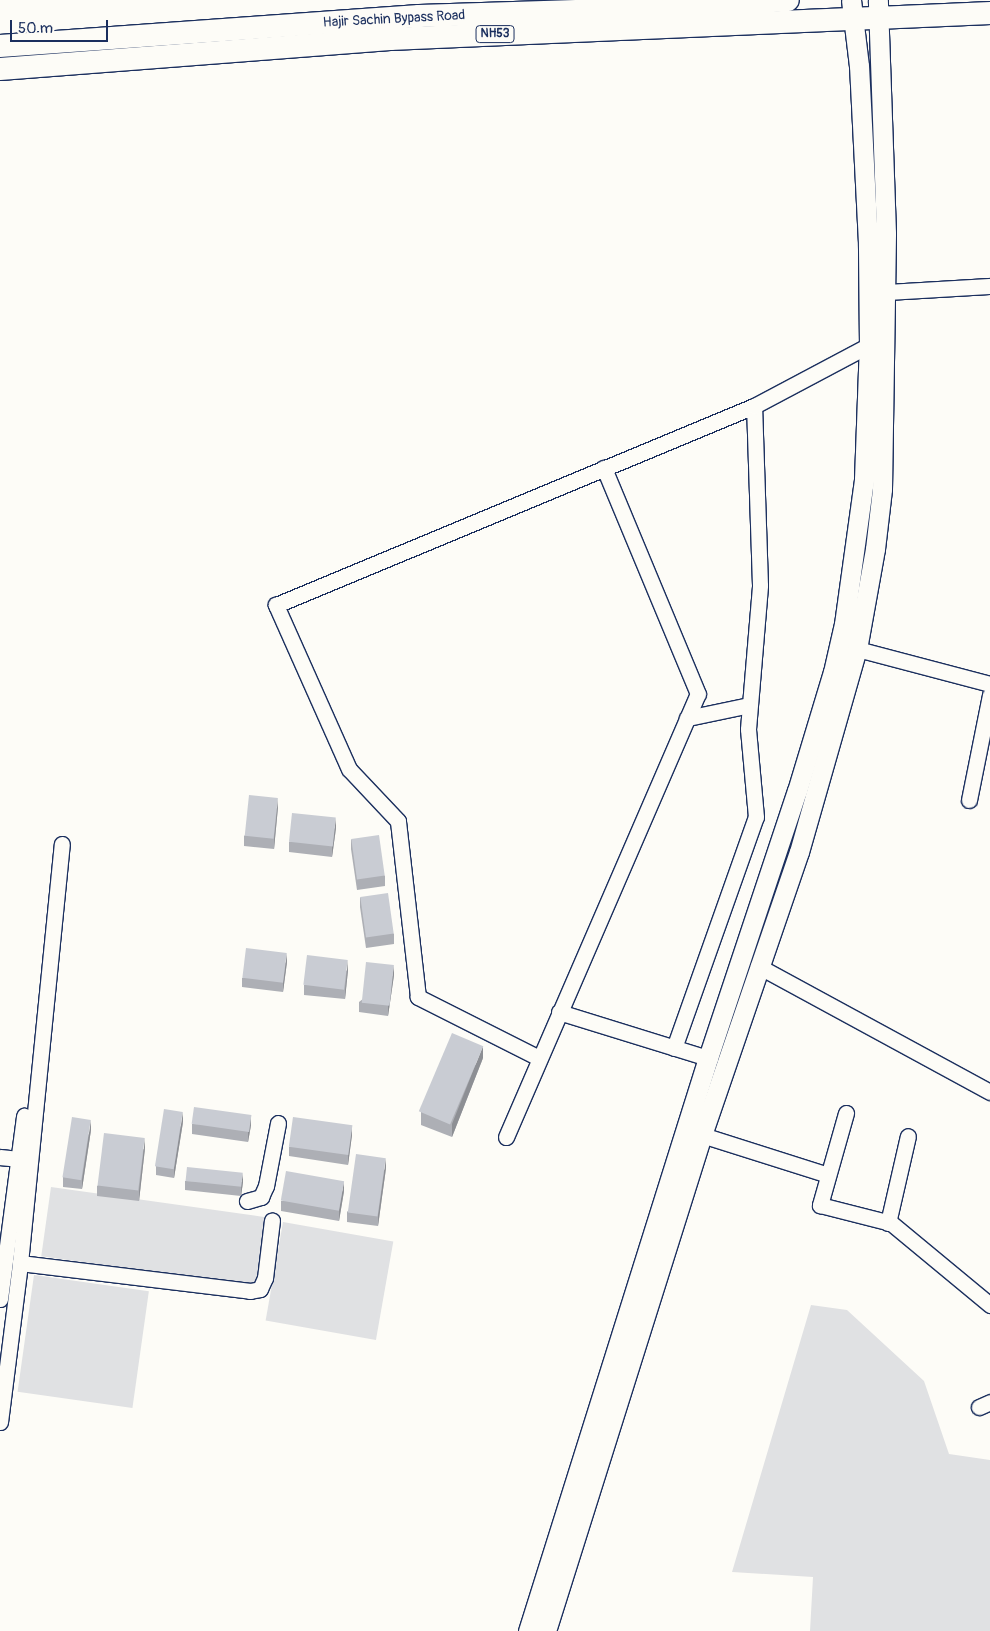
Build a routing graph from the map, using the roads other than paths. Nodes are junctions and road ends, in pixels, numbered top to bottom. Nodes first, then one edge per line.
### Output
1 (788, 0) edge
2 (670, 4) edge
3 (587, 5) edge
4 (878, 8) edge
5 (852, 9) edge
6 (990, 13) edge
7 (0, 46) edge
8 (0, 68) edge
9 (990, 286) edge
10 (886, 292) junction
11 (870, 345) junction
12 (754, 406) junction
13 (604, 468) junction
14 (857, 650) junction
15 (990, 684) edge
16 (990, 695) edge
17 (749, 705) junction
18 (687, 718) junction
19 (969, 800) dead end
20 (62, 844) dead end
21 (758, 966) junction
22 (559, 1012) junction
23 (674, 1048) junction
24 (539, 1058) junction
25 (708, 1058) junction
26 (990, 1092) edge
27 (846, 1113) dead end
28 (24, 1116) dead end
29 (278, 1123) dead end
30 (702, 1135) junction
31 (908, 1136) dead end
32 (506, 1137) dead end
33 (0, 1157) edge
34 (18, 1159) junction
35 (828, 1175) junction
36 (247, 1201) dead end
37 (272, 1220) dead end
38 (888, 1223) junction
39 (20, 1263) junction
40 (0, 1299) edge
41 (990, 1304) edge
42 (0, 1422) edge
43 (559, 1563) junction
44 (528, 1631) edge
45 (546, 1631) edge

1 - 2 highway, Hajir Sachin Bypass Road / NH53
2 - 3 highway, Hajir Sachin Bypass Road / NH53
3 - 7 highway, Hajir Sachin Bypass Road / NH53
4 - 5 highway, NH53
4 - 6 highway, NH53
4 - 10 main road
5 - 8 highway, NH53
5 - 11 main road
9 - 10 street
10 - 14 main road
11 - 12 street
11 - 25 main road
12 - 13 street
12 - 17 street
13 - 18 street
13 - 24 street
14 - 15 street
14 - 21 main road
16 - 19 street
17 - 18 street
17 - 23 street
18 - 22 street
20 - 39 street
21 - 26 street
21 - 30 main road
22 - 23 street
22 - 24 street
23 - 25 street
24 - 32 street
25 - 43 main road
27 - 35 street
28 - 34 street
29 - 36 street
30 - 35 street
30 - 43 main road
31 - 38 street
33 - 34 street
34 - 40 street
35 - 38 street
37 - 39 street
38 - 41 street
39 - 42 street
43 - 44 main road
43 - 45 main road

